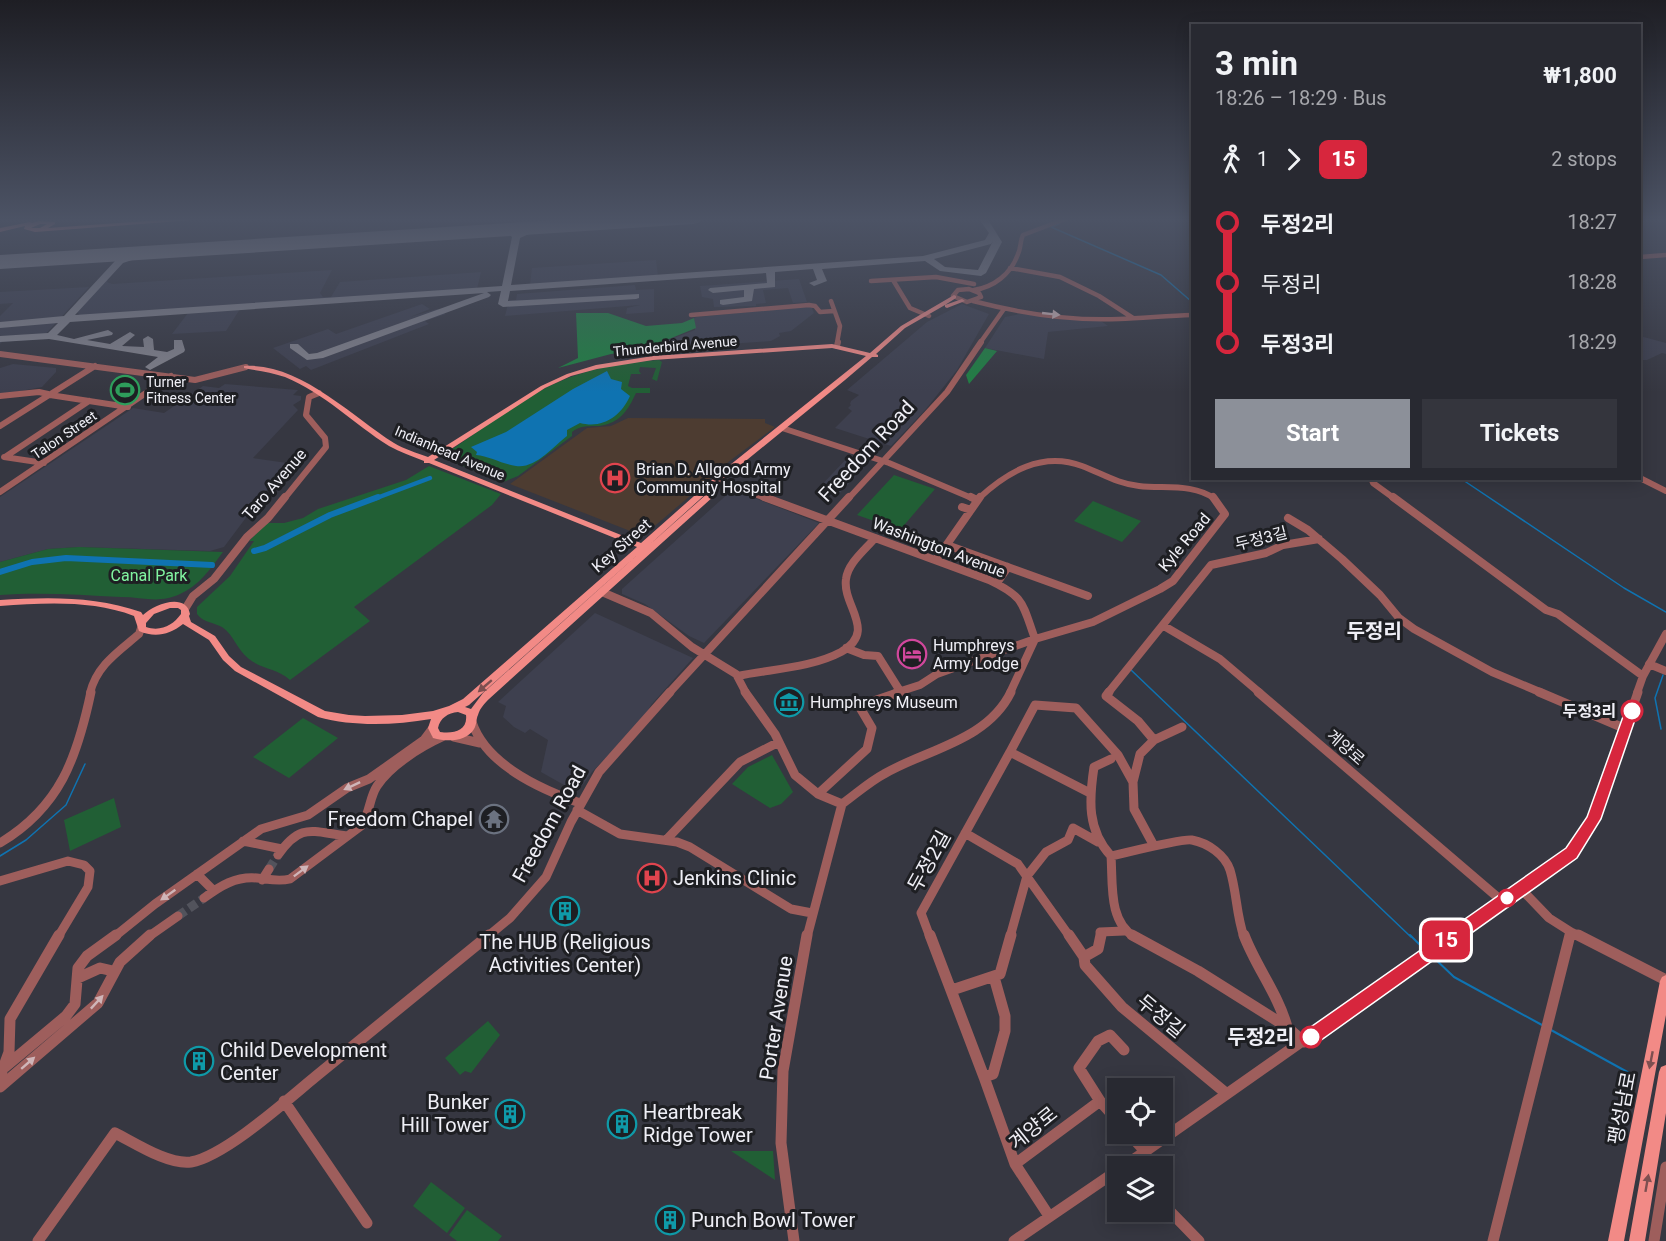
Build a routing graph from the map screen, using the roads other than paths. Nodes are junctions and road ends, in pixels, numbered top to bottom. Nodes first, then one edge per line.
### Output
1 (1004, 276) edge
2 (1054, 276) edge
3 (893, 280) junction
4 (871, 281) dead end
5 (973, 281) dead end
6 (977, 296) junction
7 (954, 297) junction
8 (831, 301) dead end
9 (962, 301) junction
10 (1004, 309) junction
11 (834, 310) junction
12 (691, 315) dead end
13 (926, 315) junction
14 (1191, 315) edge
15 (1133, 318) junction
16 (837, 346) junction
17 (0, 354) edge
18 (875, 355) junction
19 (95, 366) junction
20 (246, 367) joint
21 (171, 376) junction
22 (319, 393) junction
23 (49, 394) junction
24 (1, 396) edge
25 (89, 401) junction
26 (128, 407) junction
27 (0, 426) edge
28 (785, 429) junction
29 (2, 457) edge
30 (427, 461) junction
31 (883, 461) junction
32 (44, 463) junction
33 (28, 474) junction
34 (1641, 478) edge
35 (1372, 480) edge
36 (721, 481) junction
37 (0, 484) edge
38 (1666, 491) edge
39 (0, 492) edge
40 (977, 500) junction
41 (962, 507) dead end
42 (971, 510) junction
43 (1288, 518) dead end
44 (828, 520) junction
45 (876, 538) junction
46 (1319, 539) junction
47 (947, 545) junction
48 (646, 548) junction
49 (936, 560) junction
50 (1008, 567) junction
51 (997, 583) junction
52 (199, 591) junction
53 (602, 592) junction
54 (1088, 597) dead end
55 (0, 603) edge
56 (114, 606) junction
57 (164, 606) junction
58 (185, 613) junction
59 (141, 625) junction
60 (1164, 626) junction
61 (168, 629) junction
62 (154, 633) junction
63 (203, 633) junction
64 (1666, 634) edge
65 (1035, 639) junction
66 (846, 648) junction
67 (116, 655) junction
68 (703, 655) junction
69 (1649, 664) junction
70 (1666, 671) edge
71 (738, 676) junction
72 (1643, 676) junction
73 (900, 692) junction
74 (449, 710) junction
75 (420, 716) junction
76 (472, 719) junction
77 (433, 726) junction
78 (1182, 726) dead end
79 (1626, 729) junction
80 (448, 737) junction
81 (1154, 740) junction
82 (777, 742) junction
83 (484, 745) junction
84 (1010, 752) junction
85 (1112, 759) dead end
86 (1133, 783) junction
87 (821, 790) junction
88 (1090, 793) junction
89 (842, 804) junction
90 (579, 807) junction
91 (965, 833) junction
92 (347, 836) junction
93 (666, 840) junction
94 (243, 841) junction
95 (1098, 842) junction
96 (0, 843) edge
97 (1154, 846) junction
98 (1111, 855) junction
99 (269, 869) tunnel mouth
100 (197, 874) junction
101 (1028, 876) junction
102 (262, 880) junction
103 (0, 881) edge
104 (1521, 889) junction
105 (214, 891) junction
106 (204, 898) tunnel mouth
107 (1502, 901) junction
108 (812, 913) junction
109 (178, 916) tunnel mouth
110 (1124, 932) junction
111 (1571, 932) junction
112 (1084, 957) junction
113 (113, 971) junction
114 (994, 977) junction
115 (78, 978) junction
116 (1666, 981) edge
117 (952, 990) junction
118 (1287, 1027) junction
119 (1304, 1042) junction
120 (1124, 1050) dead end
121 (2, 1072) edge
122 (1666, 1072) edge
123 (984, 1077) junction
124 (0, 1087) edge
125 (1227, 1094) junction
126 (284, 1101) junction
127 (1100, 1101) junction
128 (1107, 1108) edge
129 (1139, 1144) edge
130 (1144, 1150) junction
131 (1138, 1156) edge
132 (1015, 1164) junction
133 (1666, 1167) edge
134 (1107, 1177) edge
135 (1049, 1216) junction
136 (1173, 1217) edge
137 (367, 1223) dead end
138 (38, 1241) edge
139 (794, 1241) edge
140 (1014, 1241) edge
141 (1199, 1241) edge
142 (1492, 1241) edge
143 (1616, 1241) edge
144 (1637, 1241) edge
145 (1654, 1241) edge

1 - 6 street
2 - 15 street
3 - 4 street
3 - 5 street
3 - 13 street
6 - 7 street
6 - 9 street
6 - 10 street
7 - 9 street
7 - 13 main road, Key Street
8 - 11 street
9 - 13 main road, Key Street
10 -> 15 street
10 - 31 street, Freedom Road
11 - 12 street
11 - 16 street
13 - 18 main road, Key Street
14 - 15 street
16 - 18 main road, Thunderbird Avenue
16 - 30 main road, Thunderbird Avenue
17 - 19 street, Indianhead Avenue
18 - 28 main road, Key Street
19 - 21 street, Indianhead Avenue
19 - 23 street
20 - 21 street, Indianhead Avenue
20 - 22 main road, Indianhead Avenue
21 - 26 street, Talon Street
22 - 30 main road, Indianhead Avenue
22 - 52 street, Taro Avenue
23 - 24 street
23 - 25 street
23 - 27 street
25 - 26 street
25 - 29 street
26 - 32 street, Talon Street
28 - 31 street
28 - 36 main road, Key Street
29 - 32 street
30 - 48 main road, Indianhead Avenue
31 - 40 street
31 - 44 street, Freedom Road
32 - 33 street, Talon Street
33 - 37 street
33 - 39 street, Talon Street
34 - 38 street
35 - 72 street
36 - 44 street, Washington Avenue
36 - 48 main road, Key Street
40 - 42 street, Kyle Road
40 - 65 street, Kyle Road
41 - 42 street
42 - 47 street, Kyle Road
43 - 46 street
44 - 45 street, Washington Avenue
44 - 68 street, Freedom Road
45 - 49 street, Washington Avenue
45 - 66 street
46 - 60 street, 두정3길
46 - 79 street
47 - 49 street, Kyle Road
47 - 50 street
48 - 53 main road, Key Street
48 -> 74 main road, Key Street
49 - 51 street, Washington Avenue
50 - 51 street
50 - 54 street
51 - 65 street, Washington Avenue
52 - 57 street
52 - 58 street
53 - 68 street
53 - 76 main road, Key Street
55 - 56 main road
56 - 57 main road
56 - 59 main road
57 - 58 main road
57 - 59 main road
58 - 61 main road
58 - 63 main road
59 - 62 main road
59 - 67 street
60 - 81 street
60 - 107 street, 계양로
61 - 62 main road
61 - 63 main road
62 - 67 street
63 - 75 main road
64 - 69 street
65 - 73 street, Kyle Road
65 - 89 street
66 - 71 street
66 - 73 street
67 - 96 street
68 - 71 street
68 - 90 street, Freedom Road
69 - 70 street
69 - 72 street
71 - 82 street
72 - 79 street
73 - 87 street, Kyle Road
74 - 75 main road
74 - 76 main road
74 - 77 main road
75 - 77 main road
76 - 80 main road, Key Street
76 - 83 street
77 - 80 main road
77 -> 94 street
78 - 81 street
79 - 104 street
80 - 83 street
80 - 92 street
81 - 86 street
82 - 87 street
82 - 93 street
83 - 90 street
84 - 86 street, 두정2길
84 - 88 street
84 - 91 street, 두정2길
85 - 88 street
86 - 97 street
87 - 89 street
88 - 95 street
89 - 108 street, Porter Avenue
90 - 93 street
90 - 126 street, Freedom Road
91 - 101 street, 두정길
91 - 117 street, 두정2길
92 - 94 street
102 -> 92 street
93 - 108 street
94 - 100 street
95 - 98 street
95 - 101 street
97 - 98 street
97 - 118 street
98 - 110 street
99 - 102 street
100 - 105 street
100 -> 115 street
101 - 112 street, 두정길
101 - 114 street
102 - 105 street
103 - 121 street
104 - 107 street
104 - 111 street
105 - 106 street
107 - 119 street
108 - 139 street, Porter Avenue
109 - 113 street
110 - 112 street
110 - 118 street
111 - 116 street
111 - 142 street
112 - 125 street, 두정길
113 - 115 street
124 -> 113 street
114 - 117 street
114 - 123 street
115 - 121 street
116 -> 143 main road, 팽성남로
117 - 123 street, 두정2길
118 - 119 street
119 - 125 street
120 - 127 street
144 -> 122 main road, 팽성남로
123 - 132 street, 두정2길
125 - 130 street
126 - 137 street
126 - 138 street, Freedom Road
127 - 128 street
127 - 132 street, 계양로
129 - 130 street
130 - 131 street
132 - 135 street, 계양로
133 - 145 street
134 - 135 street
135 - 140 street
136 - 141 street

